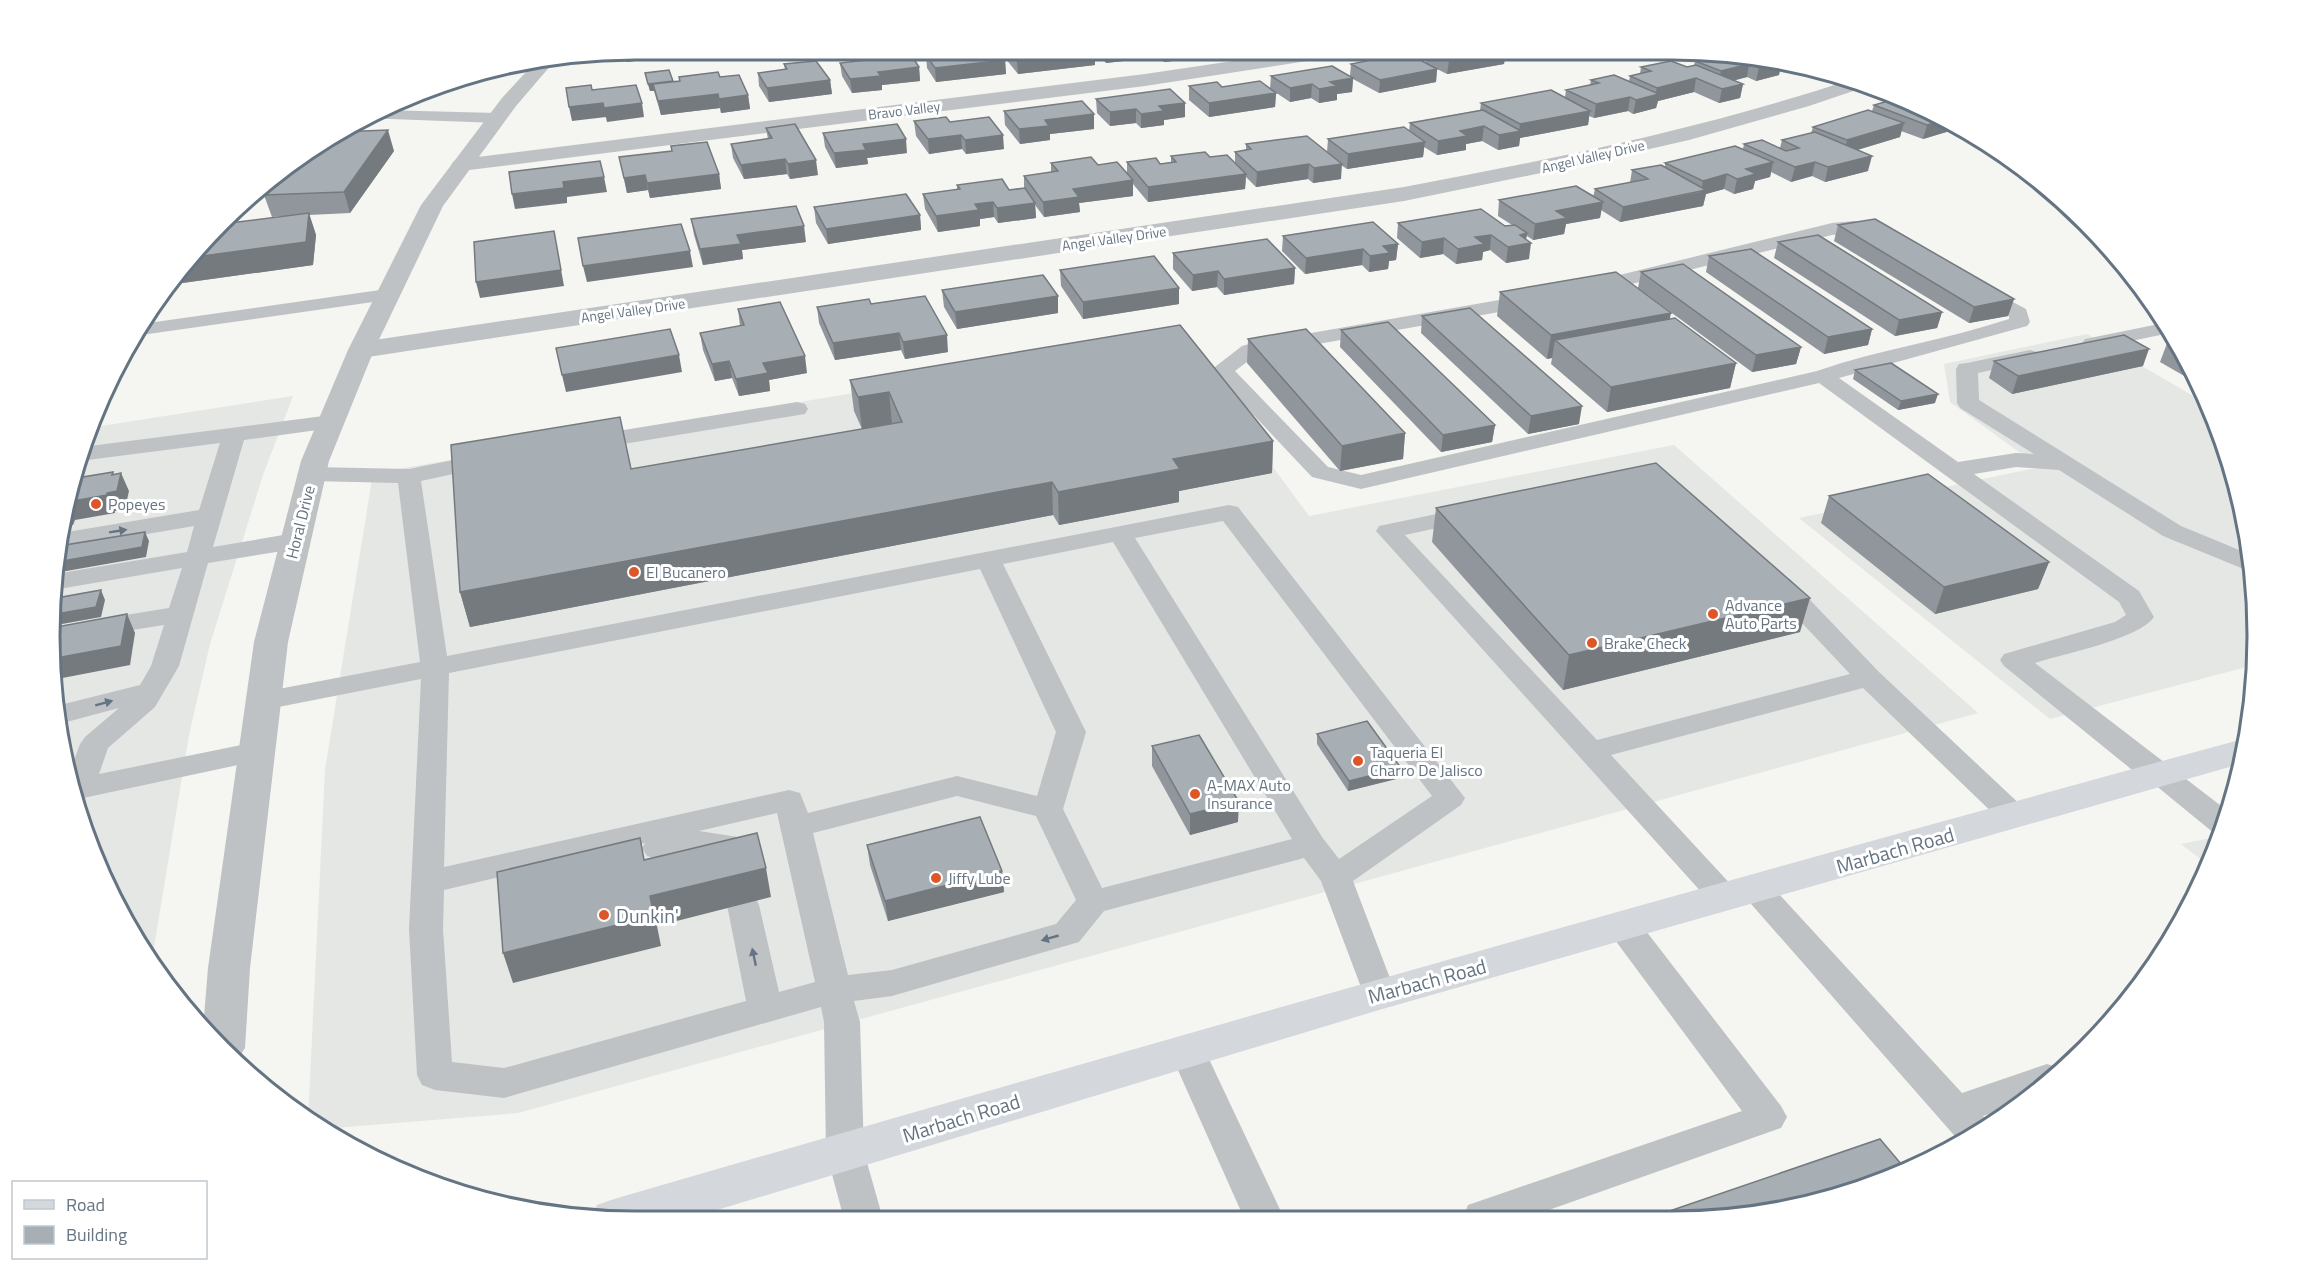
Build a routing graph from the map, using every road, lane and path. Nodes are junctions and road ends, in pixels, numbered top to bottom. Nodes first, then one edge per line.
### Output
1 (1279, 60) edge
2 (540, 68) edge
3 (1846, 88) edge
4 (387, 116) edge
5 (497, 118) junction
6 (460, 165) junction
7 (1889, 236) edge
8 (1959, 278) edge
9 (387, 295) junction
10 (149, 328) edge
11 (2159, 330) edge
12 (2073, 347) edge
13 (361, 350) junction
14 (2049, 352) edge
15 (1823, 376) junction
16 (797, 409) dead end
17 (331, 422) junction
18 (234, 435) junction
19 (563, 447) edge
20 (90, 453) edge
21 (504, 457) edge
22 (2064, 463) junction
23 (1953, 470) junction
24 (312, 474) junction
25 (409, 476) junction
26 (1492, 510) edge
27 (210, 516) junction
28 (1120, 533) junction
29 (68, 540) edge
30 (295, 541) junction
31 (198, 557) junction
32 (988, 559) junction
33 (2242, 563) edge
34 (1765, 571) edge
35 (63, 580) edge
36 (180, 614) junction
37 (60, 634) edge
38 (435, 668) junction
39 (1869, 678) junction
40 (151, 691) junction
41 (263, 701) junction
42 (65, 714) edge
43 (1591, 751) junction
44 (256, 752) junction
45 (2235, 753) edge
46 (2159, 775) junction
47 (79, 779) edge
48 (81, 788) edge
49 (1048, 808) junction
50 (2014, 816) junction
51 (2216, 819) edge
52 (795, 827) junction
53 (1311, 845) junction
54 (733, 869) edge
55 (470, 873) junction
56 (1336, 876) junction
57 (427, 882) junction
58 (1740, 893) junction
59 (1093, 902) junction
60 (742, 904) edge
61 (1624, 927) junction
62 (834, 990) junction
63 (1379, 994) junction
64 (765, 1009) junction
65 (224, 1037) edge
66 (1187, 1050) junction
67 (2021, 1092) edge
68 (1965, 1122) edge
69 (845, 1152) junction
70 (645, 1211) edge
71 (862, 1211) edge
72 (1261, 1211) edge
73 (1499, 1211) edge

1 - 6 street, Bravo Valley
2 - 5 street, Horal Drive
3 - 13 street, Angel Valley Drive
4 - 5 lane
5 - 6 street, Horal Drive
6 - 9 street, Horal Drive
7 - 15 lane
8 - 15 lane
9 - 10 lane
9 - 13 street, Horal Drive
11 - 12 lane
13 - 17 street, Horal Drive
14 - 22 lane
15 - 23 lane
16 - 19 lane
17 - 18 lane
17 - 24 street, Horal Drive
18 - 20 lane
18 - 27 lane
21 - 25 lane
22 - 23 lane
22 - 33 lane
23 - 46 lane
24 - 25 lane
24 - 30 street, Horal Drive
25 - 38 lane
26 - 43 lane
29 -> 27 lane
27 - 31 lane
28 - 32 lane
28 - 53 lane
28 - 56 lane
30 - 31 lane
30 - 41 street, Horal Drive
31 - 35 lane
31 - 36 lane
32 - 38 lane
32 - 49 lane
34 - 39 lane
36 - 37 lane
36 - 40 lane
38 - 41 lane
38 - 57 lane
39 - 43 lane
39 - 50 lane
42 -> 40 lane
40 - 47 lane
41 - 44 street, Horal Drive
43 - 58 lane
44 - 48 lane
44 - 65 street, Horal Drive
45 - 46 main road, Marbach Road
46 - 50 main road, Marbach Road
46 - 51 lane
49 - 52 lane
49 - 59 lane
50 - 58 main road, Marbach Road
52 - 55 lane
52 - 62 lane
53 - 56 lane
53 - 59 lane
54 - 55 lane
55 - 57 lane
56 - 63 lane
57 - 64 lane
58 - 61 main road, Marbach Road
58 - 68 lane
59 -> 62 lane
64 -> 60 lane
61 - 63 main road, Marbach Road
61 - 73 lane
62 - 64 lane
62 - 69 lane
63 - 66 main road, Marbach Road
66 - 69 main road, Marbach Road
66 - 72 lane
67 - 68 lane
69 - 70 main road, Marbach Road
69 - 71 lane

